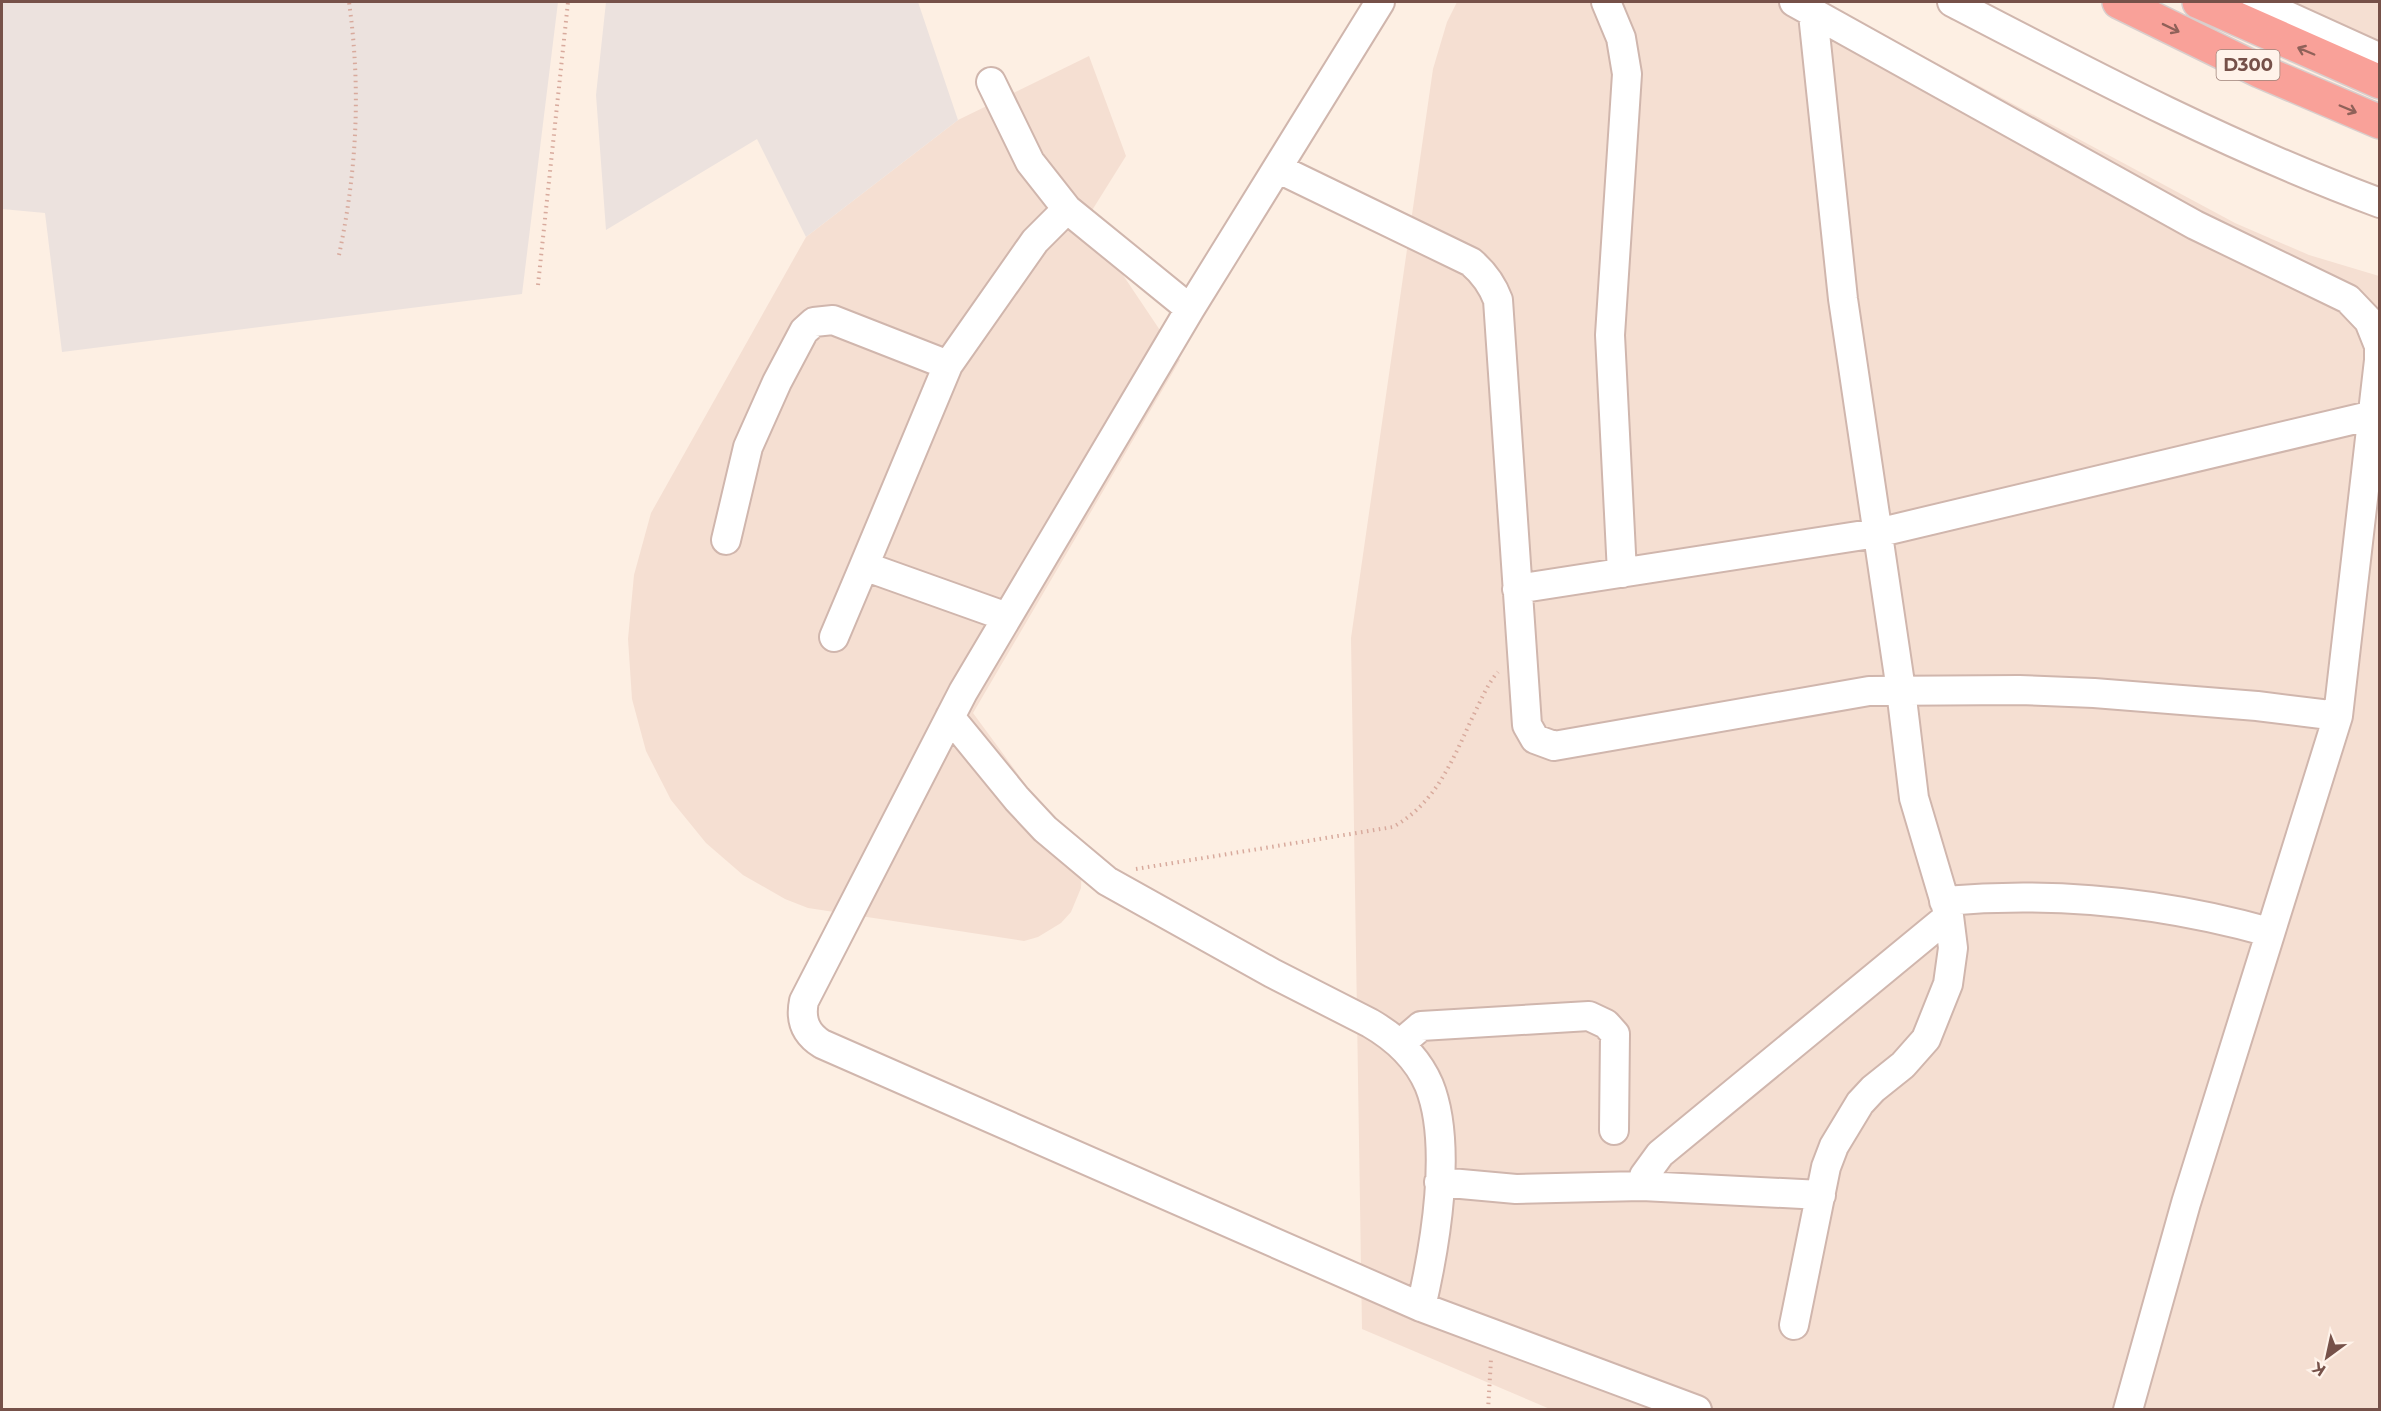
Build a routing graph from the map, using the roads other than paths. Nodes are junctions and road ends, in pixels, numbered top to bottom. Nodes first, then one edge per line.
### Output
1 (1380, 2) edge
2 (1606, 2) edge
3 (1952, 2) edge
4 (2119, 2) edge
5 (2199, 2) edge
6 (2257, 2) edge
7 (1803, 8) edge
8 (2379, 58) edge
9 (991, 82) dead end
10 (2379, 82) edge
11 (2379, 122) edge
12 (1279, 169) junction
13 (2379, 203) edge
14 (1067, 209) junction
15 (1190, 309) junction
16 (948, 365) junction
17 (2373, 416) junction
18 (1877, 533) junction
19 (726, 540) dead end
20 (864, 566) junction
21 (1622, 573) junction
22 (1517, 589) junction
23 (1007, 617) junction
24 (834, 637) dead end
25 (1901, 690) junction
26 (2338, 716) junction
27 (950, 717) junction
28 (1947, 909) junction
29 (2269, 932) junction
30 (1400, 1044) junction
31 (1614, 1130) dead end
32 (1439, 1182) junction
33 (1642, 1186) junction
34 (1821, 1195) junction
35 (1421, 1307) junction
36 (1794, 1325) dead end
37 (1697, 1410) edge
38 (2128, 1410) edge

1 - 12 street
2 - 21 street
3 - 13 street
4 -> 11 highway, D300
10 -> 5 highway, D300
6 - 8 street
7 - 17 street
7 - 18 street
9 - 14 street
12 - 15 street
12 - 22 street
14 - 15 street
14 - 16 street
15 - 23 street
16 - 19 street
16 - 20 street
17 - 18 street
17 - 26 street
18 - 21 street
18 - 25 street
20 - 23 street
20 - 24 street
21 - 22 street
22 - 25 street
23 - 27 street
25 - 26 street
25 - 28 street
26 - 29 street
27 - 30 street
27 - 35 street
28 - 29 street
28 - 33 street
28 - 34 street
29 - 38 street
30 - 31 street
30 - 32 street
32 - 33 street
32 - 35 street
33 - 34 street
34 - 36 street
35 - 37 street

